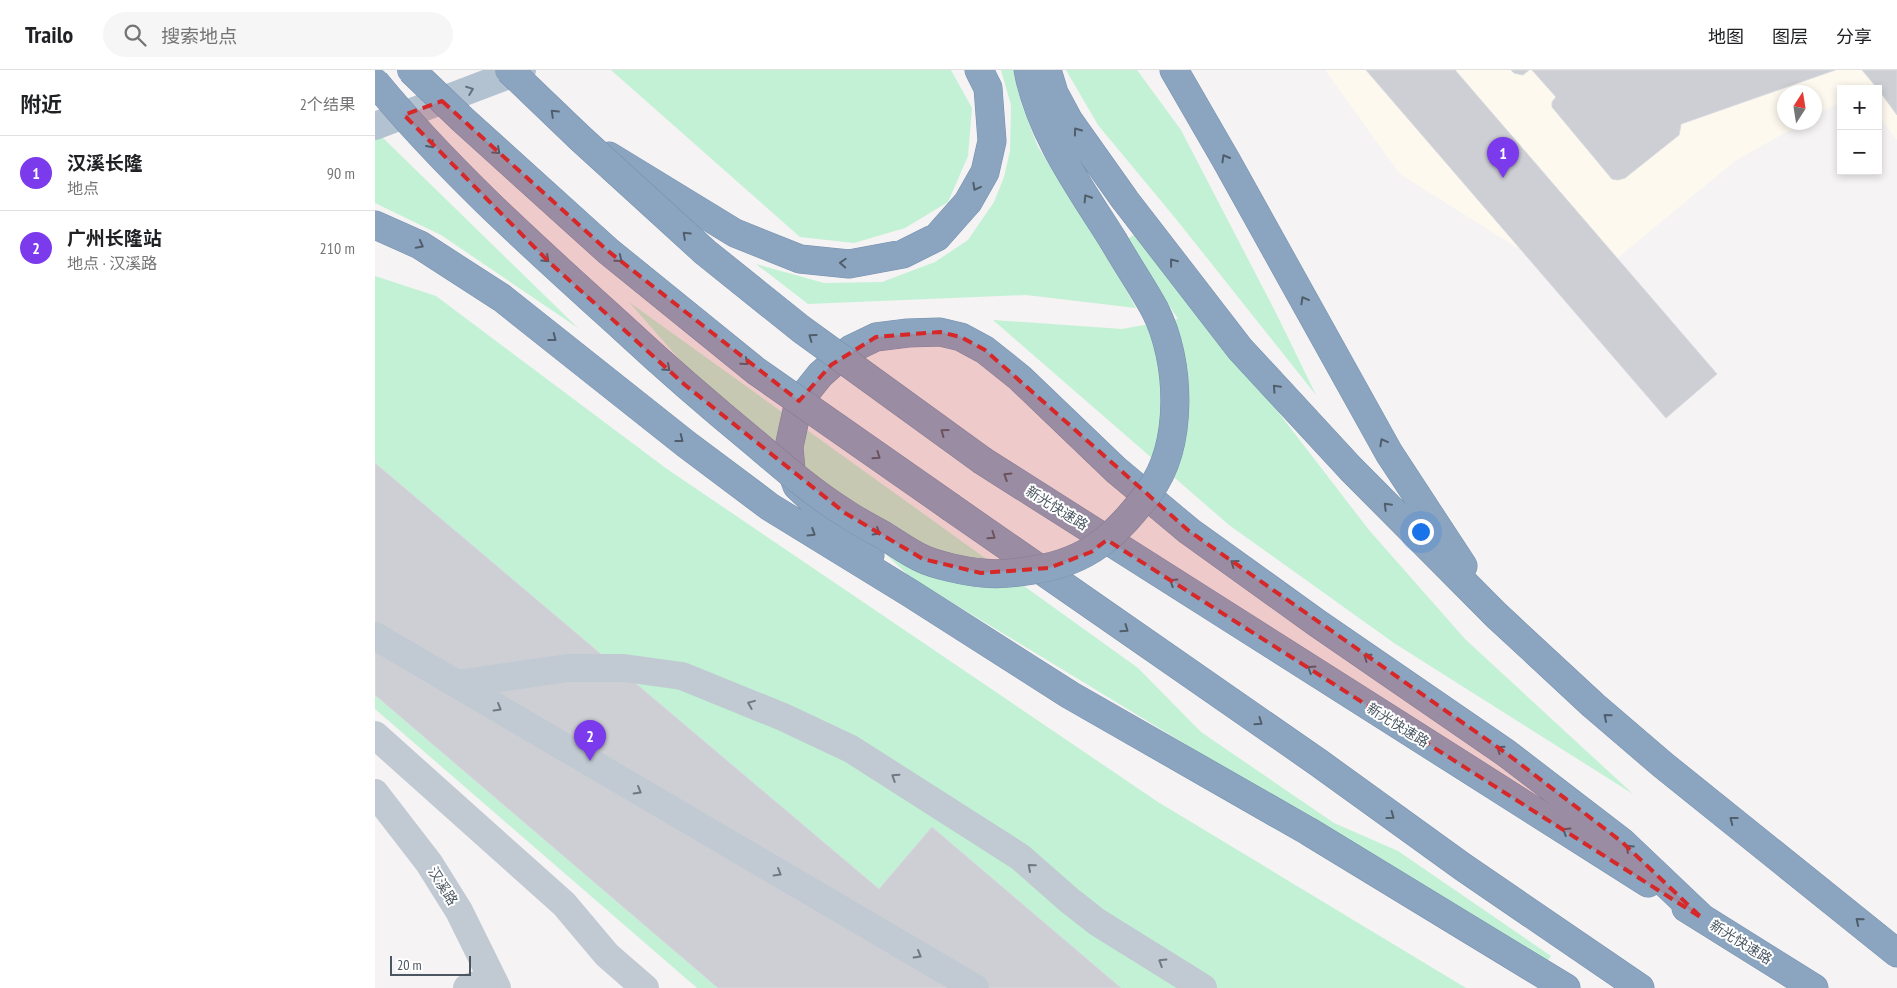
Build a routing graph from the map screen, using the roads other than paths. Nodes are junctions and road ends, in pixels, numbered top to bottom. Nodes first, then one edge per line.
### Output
1 (411, 70) edge
2 (509, 70) edge
3 (522, 70) edge
4 (979, 70) edge
5 (1028, 70) edge
6 (1047, 70) edge
7 (1173, 70) edge
8 (375, 82) edge
9 (375, 126) edge
10 (580, 138) junction
11 (375, 225) edge
12 (910, 593) junction
13 (1496, 615) junction
14 (375, 636) edge
15 (456, 684) junction
16 (375, 735) edge
17 (375, 793) edge
18 (1702, 918) junction
19 (1897, 952) edge
20 (495, 984) edge
21 (467, 988) edge
22 (645, 988) edge
23 (975, 988) edge
24 (1203, 988) edge
25 (1566, 988) edge
26 (1640, 988) edge
27 (1814, 988) edge

1 -> 26 highway, bridge
10 -> 2 highway, bridge
9 -> 3 main road
4 -> 10 highway, bridge
8 -> 5 highway, bridge
13 -> 6 highway
13 -> 7 highway
18 -> 10 highway, 新光快速路, bridge
11 -> 12 highway
18 -> 12 highway
12 - 25 highway
19 -> 13 highway
14 - 15 street
15 -> 23 street
24 -> 15 street
16 - 22 street
17 - 20 street, 汉溪路
18 - 27 highway, 新光快速路
20 - 21 street

